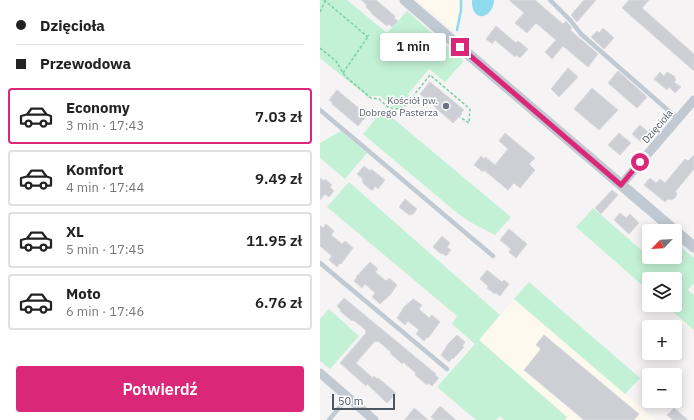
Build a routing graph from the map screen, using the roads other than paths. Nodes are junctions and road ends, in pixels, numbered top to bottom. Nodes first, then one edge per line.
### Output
1 (405, 0) edge
2 (550, 0) edge
3 (694, 100) edge
4 (320, 110) edge
5 (678, 119) junction
6 (621, 185) junction
7 (694, 247) edge
8 (493, 256) dead end
9 (320, 263) edge
10 (447, 369) dead end
11 (320, 373) edge
12 (348, 398) junction
13 (329, 420) edge
14 (374, 420) edge

1 - 6 street
2 - 5 lane
3 - 5 street, Dzięcioła
4 - 8 lane
5 - 6 street, Dzięcioła
6 - 7 street
9 - 10 lane
11 - 12 street
12 - 13 lane
12 - 14 street

